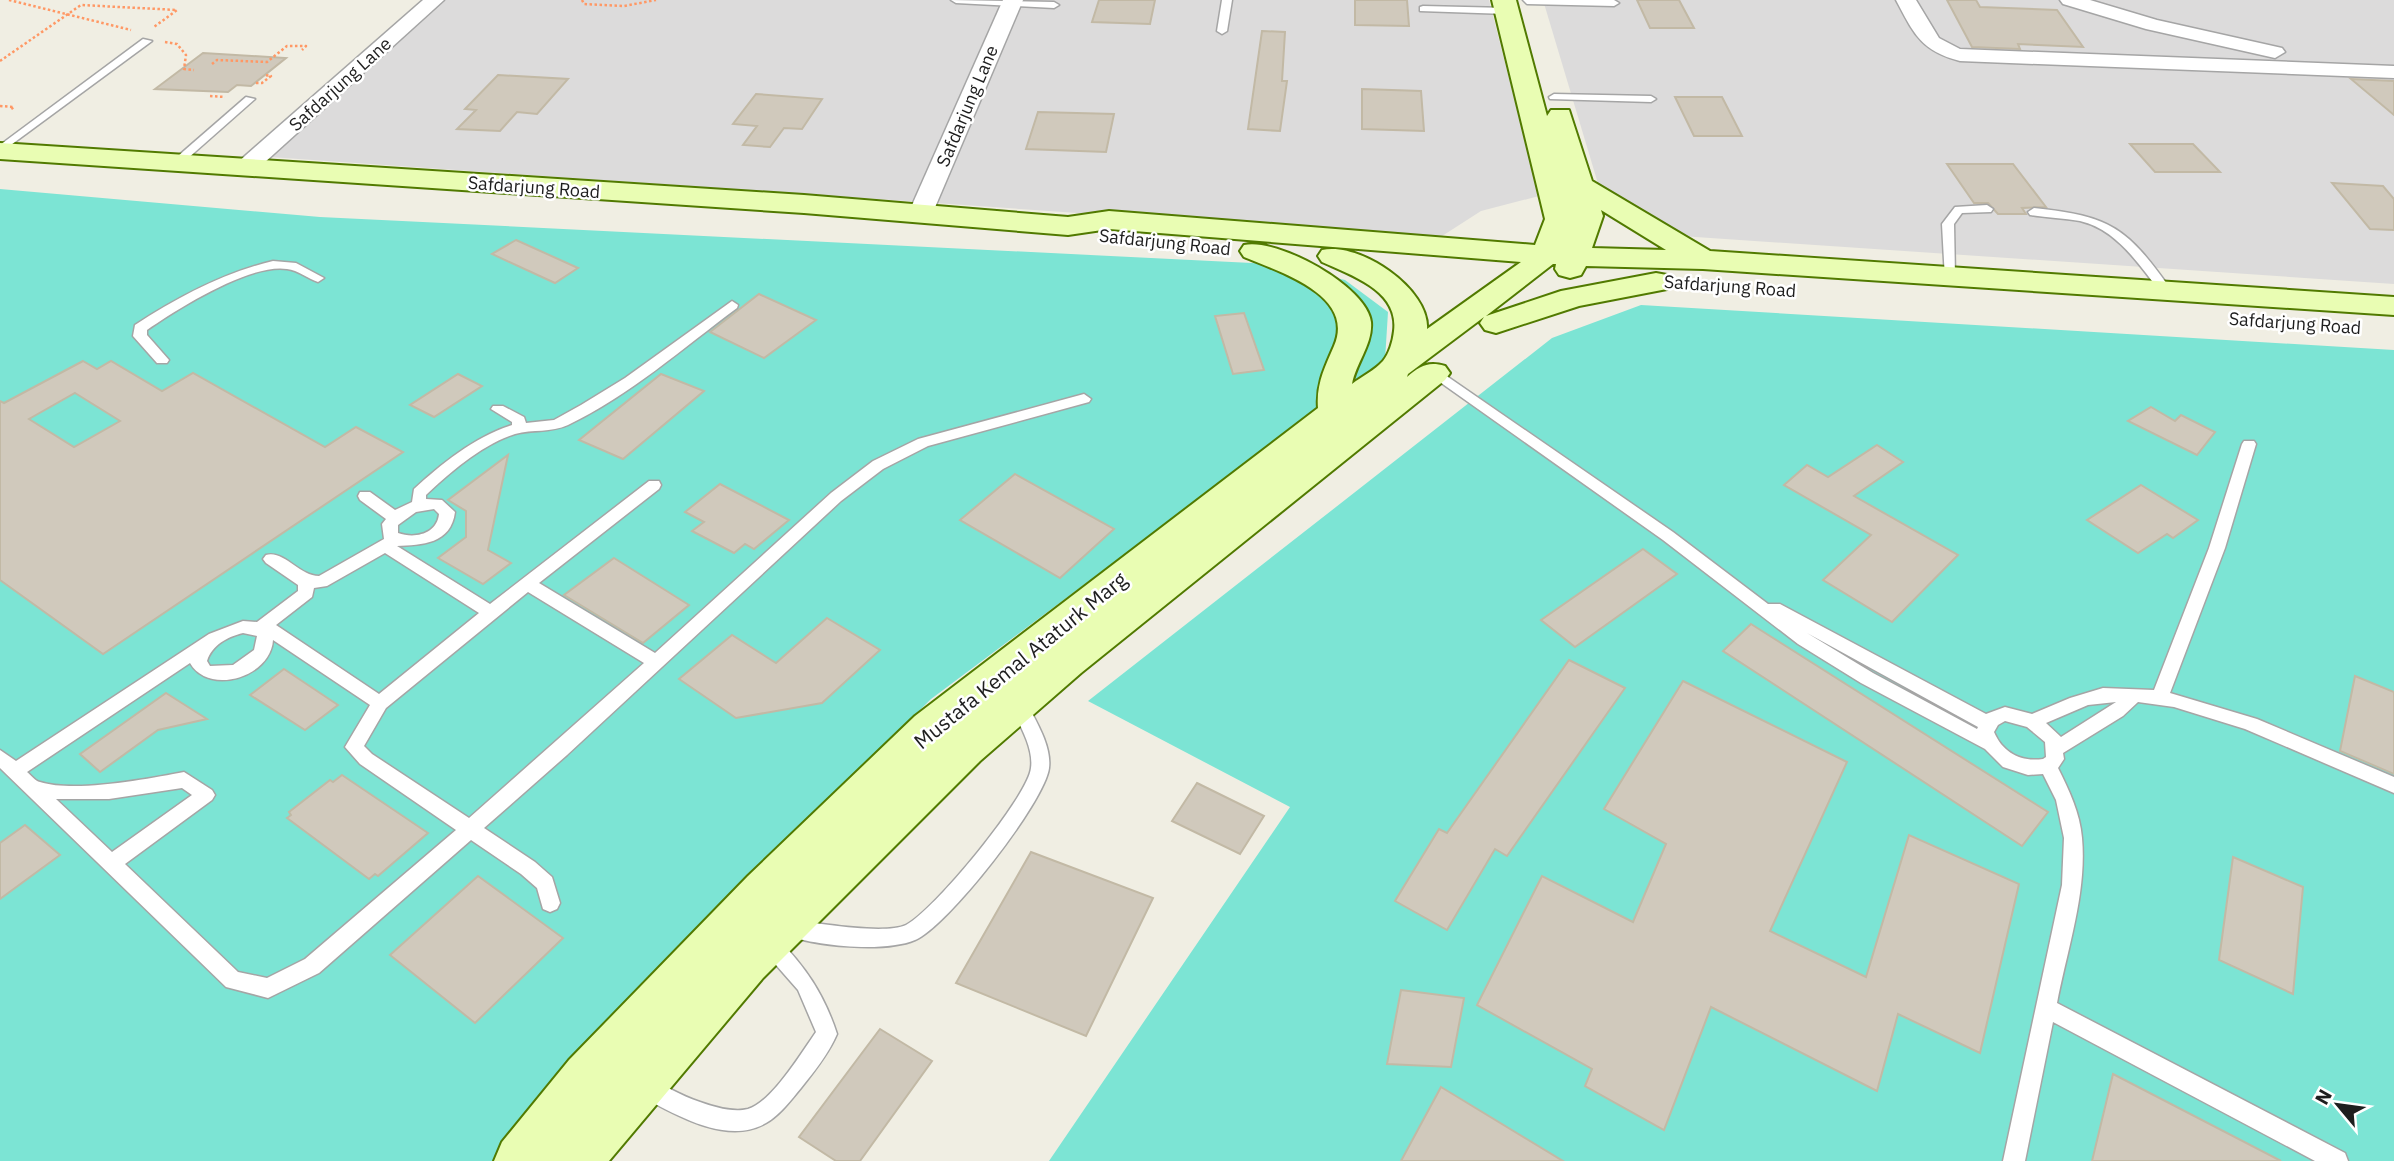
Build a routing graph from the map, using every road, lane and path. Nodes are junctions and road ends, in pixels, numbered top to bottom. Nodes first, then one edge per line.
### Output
1 (9, 0) edge
2 (434, 0) edge
3 (582, 0) edge
4 (656, 0) edge
5 (956, 0) edge
6 (1227, 0) edge
7 (1906, 0) edge
8 (2070, 0) edge
9 (1012, 1) edge
10 (1516, 3) edge
11 (1614, 3) dead end
12 (1054, 5) dead end
13 (1423, 9) dead end
14 (67, 15) junction
15 (1222, 31) dead end
16 (146, 37) junction
17 (302, 50) dead end
18 (0, 61) edge
19 (212, 64) dead end
20 (194, 70) dead end
21 (2366, 71) junction
22 (2394, 72) edge
23 (265, 75) dead end
24 (255, 83) dead end
25 (1554, 97) junction
26 (250, 99) dead end
27 (1651, 99) dead end
28 (0, 106) edge
29 (10, 110) dead end
30 (0, 151) edge
31 (1544, 156) junction
32 (1572, 156) junction
33 (174, 165) junction
34 (245, 168) junction
35 (1567, 191) junction
36 (1987, 209) dead end
37 (922, 212) junction
38 (2034, 212) dead end
39 (1068, 226) junction
40 (1467, 248) junction
41 (1255, 251) junction
42 (1333, 256) junction
43 (1703, 260) junction
44 (1555, 264) junction
45 (1949, 276) junction
46 (318, 278) dead end
47 (1656, 282) junction
48 (2166, 291) junction
49 (732, 305) dead end
50 (2394, 306) edge
51 (1496, 324) junction
52 (2394, 329) edge
53 (162, 360) dead end
54 (1394, 371) junction
55 (1435, 372) junction
56 (1084, 399) dead end
57 (498, 409) dead end
58 (1336, 412) junction
59 (519, 428) junction
60 (2249, 444) dead end
61 (654, 485) dead end
62 (365, 496) dead end
63 (419, 505) junction
64 (395, 518) junction
65 (391, 543) junction
66 (271, 559) dead end
67 (306, 582) junction
68 (527, 584) junction
69 (1749, 596) junction
70 (491, 612) junction
71 (263, 628) junction
72 (212, 640) junction
73 (656, 662) junction
74 (2133, 696) junction
75 (2160, 697) junction
76 (380, 703) junction
77 (1018, 703) junction
78 (2032, 720) junction
79 (1987, 723) junction
80 (1989, 743) junction
81 (0, 757) edge
82 (2052, 757) junction
83 (14, 771) junction
84 (2394, 785) edge
85 (33, 789) junction
86 (471, 828) junction
87 (111, 864) junction
88 (550, 903) dead end
89 (775, 934) junction
90 (2046, 1009) junction
91 (639, 1084) junction
92 (521, 1161) edge
93 (576, 1161) edge
94 (2014, 1161) edge
95 (2337, 1161) edge

1 - 14 path
2 - 34 street, Safdarjung Lane
3 - 4 path
5 - 9 lane
6 - 15 lane
7 - 21 street
8 - 21 street
9 - 12 lane
9 - 37 street, Safdarjung Lane
10 - 11 lane
10 - 13 lane
10 - 25 main road
10 - 31 main road
14 - 16 path
14 - 16 path
14 - 18 path
16 - 20 path
16 - 30 lane
17 - 19 path
21 - 22 street
23 - 24 path
25 - 27 lane
25 - 32 main road
26 - 33 lane
28 - 29 path
30 - 33 main road, Safdarjung Road
31 - 32 main road
31 - 35 main road
32 - 35 main road
33 - 34 main road, Safdarjung Road
34 - 37 main road, Safdarjung Road
35 - 40 main road
35 - 43 main road
35 - 44 main road
36 - 45 lane
37 - 39 main road, Safdarjung Road
38 - 48 lane
39 - 40 main road, Safdarjung Road
39 - 41 main road, Safdarjung Road
40 - 44 main road, Safdarjung Road
41 - 42 main road, Safdarjung Road
41 - 58 main road
42 - 44 main road, Safdarjung Road
42 - 54 main road
43 - 44 main road, Safdarjung Road
43 - 45 main road, Safdarjung Road
44 - 47 main road, Safdarjung Road
44 - 51 main road, Mustafa Kemal Ataturk Marg
44 - 54 main road, Mustafa Kemal Ataturk Marg
45 - 48 main road, Safdarjung Road
46 - 53 lane
47 - 51 main road
47 - 52 main road, Safdarjung Road
48 - 50 main road, Safdarjung Road
49 - 59 lane
51 - 55 main road, Mustafa Kemal Ataturk Marg
54 - 58 main road, Mustafa Kemal Ataturk Marg
55 - 69 lane
55 - 77 main road, Mustafa Kemal Ataturk Marg
56 - 73 lane
57 - 59 lane
58 - 92 main road, Mustafa Kemal Ataturk Marg
59 - 63 lane
60 - 75 lane
61 - 68 lane
62 - 64 lane
63 - 64 lane
63 - 65 lane
64 - 65 lane
65 - 67 lane
65 - 70 lane
66 - 67 lane
67 - 71 lane
68 - 70 lane
68 - 73 lane
69 - 79 lane
69 - 80 lane
70 - 76 lane
71 - 72 lane
71 - 72 lane
71 - 76 lane
72 - 83 lane
73 - 86 lane
74 - 75 lane
74 - 78 lane
74 - 82 lane
75 - 84 lane
76 - 86 lane
77 - 89 main road, Mustafa Kemal Ataturk Marg
77 - 89 lane
78 - 79 lane
78 - 82 lane
79 - 80 lane
80 - 82 lane
81 - 83 lane
82 - 90 lane
83 - 85 lane
85 - 87 lane
85 - 87 lane
86 - 87 lane
86 - 88 lane
89 - 91 main road, Mustafa Kemal Ataturk Marg
89 - 91 lane
90 - 94 lane
90 - 95 lane
91 - 93 main road, Mustafa Kemal Ataturk Marg

